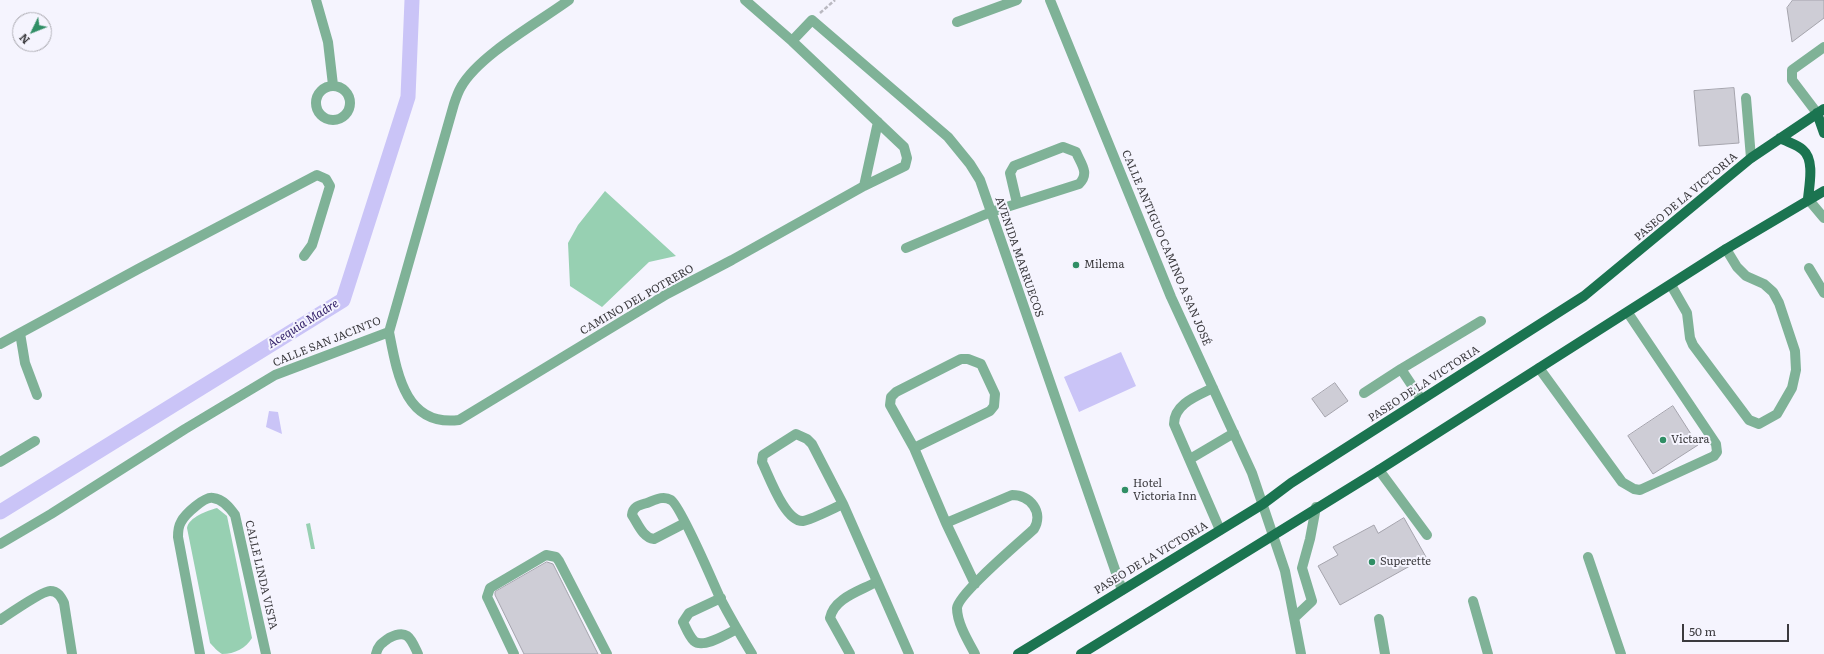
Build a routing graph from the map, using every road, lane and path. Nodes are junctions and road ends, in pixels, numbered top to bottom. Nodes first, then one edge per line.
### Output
1 (316, 0) edge
2 (569, 0) edge
3 (745, 0) edge
4 (835, 0) edge
5 (1017, 0) edge
6 (1050, 0) edge
7 (812, 20) junction
8 (957, 22) dead end
9 (792, 41) junction
10 (1824, 47) edge
11 (333, 86) dead end
12 (1746, 98) dead end
13 (1820, 111) edge
14 (878, 122) junction
15 (1824, 133) edge
16 (1780, 138) junction
17 (1751, 158) junction
18 (864, 186) junction
19 (1824, 191) edge
20 (1808, 199) junction
21 (1017, 203) junction
22 (991, 212) junction
23 (1824, 218) edge
24 (906, 248) dead end
25 (1726, 250) junction
26 (304, 256) dead end
27 (1809, 268) dead end
28 (1671, 285) junction
29 (1824, 293) edge
30 (1628, 313) junction
31 (1481, 321) dead end
32 (389, 332) junction
33 (20, 333) junction
34 (0, 344) edge
35 (1539, 368) junction
36 (1401, 369) junction
37 (1213, 388) junction
38 (1364, 393) dead end
39 (37, 395) dead end
40 (1422, 399) junction
41 (1234, 433) junction
42 (35, 441) dead end
43 (914, 448) junction
44 (1190, 459) junction
45 (0, 462) edge
46 (1379, 470) junction
47 (843, 504) junction
48 (1263, 504) junction
49 (1316, 507) junction
50 (685, 523) junction
51 (946, 523) junction
52 (1220, 530) junction
53 (1273, 534) junction
54 (1427, 535) dead end
55 (0, 544) edge
56 (1588, 558) dead end
57 (876, 582) junction
58 (975, 584) junction
59 (1122, 590) junction
60 (720, 598) junction
61 (1473, 600) dead end
62 (1295, 617) junction
63 (1379, 619) dead end
64 (0, 620) edge
65 (737, 630) junction
66 (72, 654) edge
67 (200, 654) edge
68 (266, 654) edge
69 (376, 654) edge
70 (418, 654) edge
71 (514, 654) edge
72 (607, 654) edge
73 (752, 654) edge
74 (850, 654) edge
75 (909, 654) edge
76 (975, 654) edge
77 (1018, 654) edge
78 (1081, 654) edge
79 (1301, 654) edge
80 (1385, 654) edge
81 (1488, 654) edge
82 (1621, 654) edge

1 - 11 street
2 - 32 street, CALLE SAN JACINTO
3 - 9 street
4 - 7 path
5 - 8 street
6 - 37 street, CALLE ANTIGUO CAMINO A SAN JOSÉ
7 - 9 street
7 - 22 street, AVENIDA MARRUECOS
9 - 14 street
10 - 13 street
12 - 17 street
13 - 15 main road
13 - 16 main road, PASEO DE LA VICTORIA
14 - 18 street
14 - 18 street, CAMINO DEL POTRERO
16 - 17 main road, PASEO DE LA VICTORIA
16 - 20 main road
17 - 40 main road, PASEO DE LA VICTORIA
18 - 32 street, CAMINO DEL POTRERO
19 - 20 main road
20 - 23 street
20 - 25 main road
21 - 21 street
21 - 22 street
22 - 24 street
22 - 59 street, AVENIDA MARRUECOS
25 - 28 main road
25 - 28 street
26 - 33 street
27 - 29 street
28 - 30 main road
30 - 35 main road
30 - 35 street
31 - 36 street
32 - 55 street, CALLE SAN JACINTO
33 - 34 street
33 - 39 street
35 - 46 main road
36 - 38 street
36 - 40 street
37 - 41 street, CALLE ANTIGUO CAMINO A SAN JOSÉ
37 - 44 street
40 - 48 main road, PASEO DE LA VICTORIA
41 - 44 street
41 - 48 street, CALLE ANTIGUO CAMINO A SAN JOSÉ
42 - 45 street
43 - 43 street
43 - 51 street
44 - 52 street
46 - 49 main road
46 - 54 street
47 - 47 street
47 - 57 street
48 - 52 main road, PASEO DE LA VICTORIA
48 - 53 street, CALLE ANTIGUO CAMINO A SAN JOSÉ
49 - 53 main road
49 - 62 street
50 - 50 street
50 - 60 street
51 - 58 street
51 - 58 street
52 - 59 main road, PASEO DE LA VICTORIA
53 - 62 street, CALLE ANTIGUO CAMINO A SAN JOSÉ
53 - 78 main road
56 - 82 street
57 - 74 street
57 - 75 street
58 - 76 street
59 - 77 main road, PASEO DE LA VICTORIA
60 - 65 street
60 - 65 street
61 - 81 street
62 - 79 street, CALLE ANTIGUO CAMINO A SAN JOSÉ
63 - 80 street
64 - 66 street
65 - 73 street
67 - 68 street, CALLE LINDA VISTA
69 - 70 street
71 - 72 street

